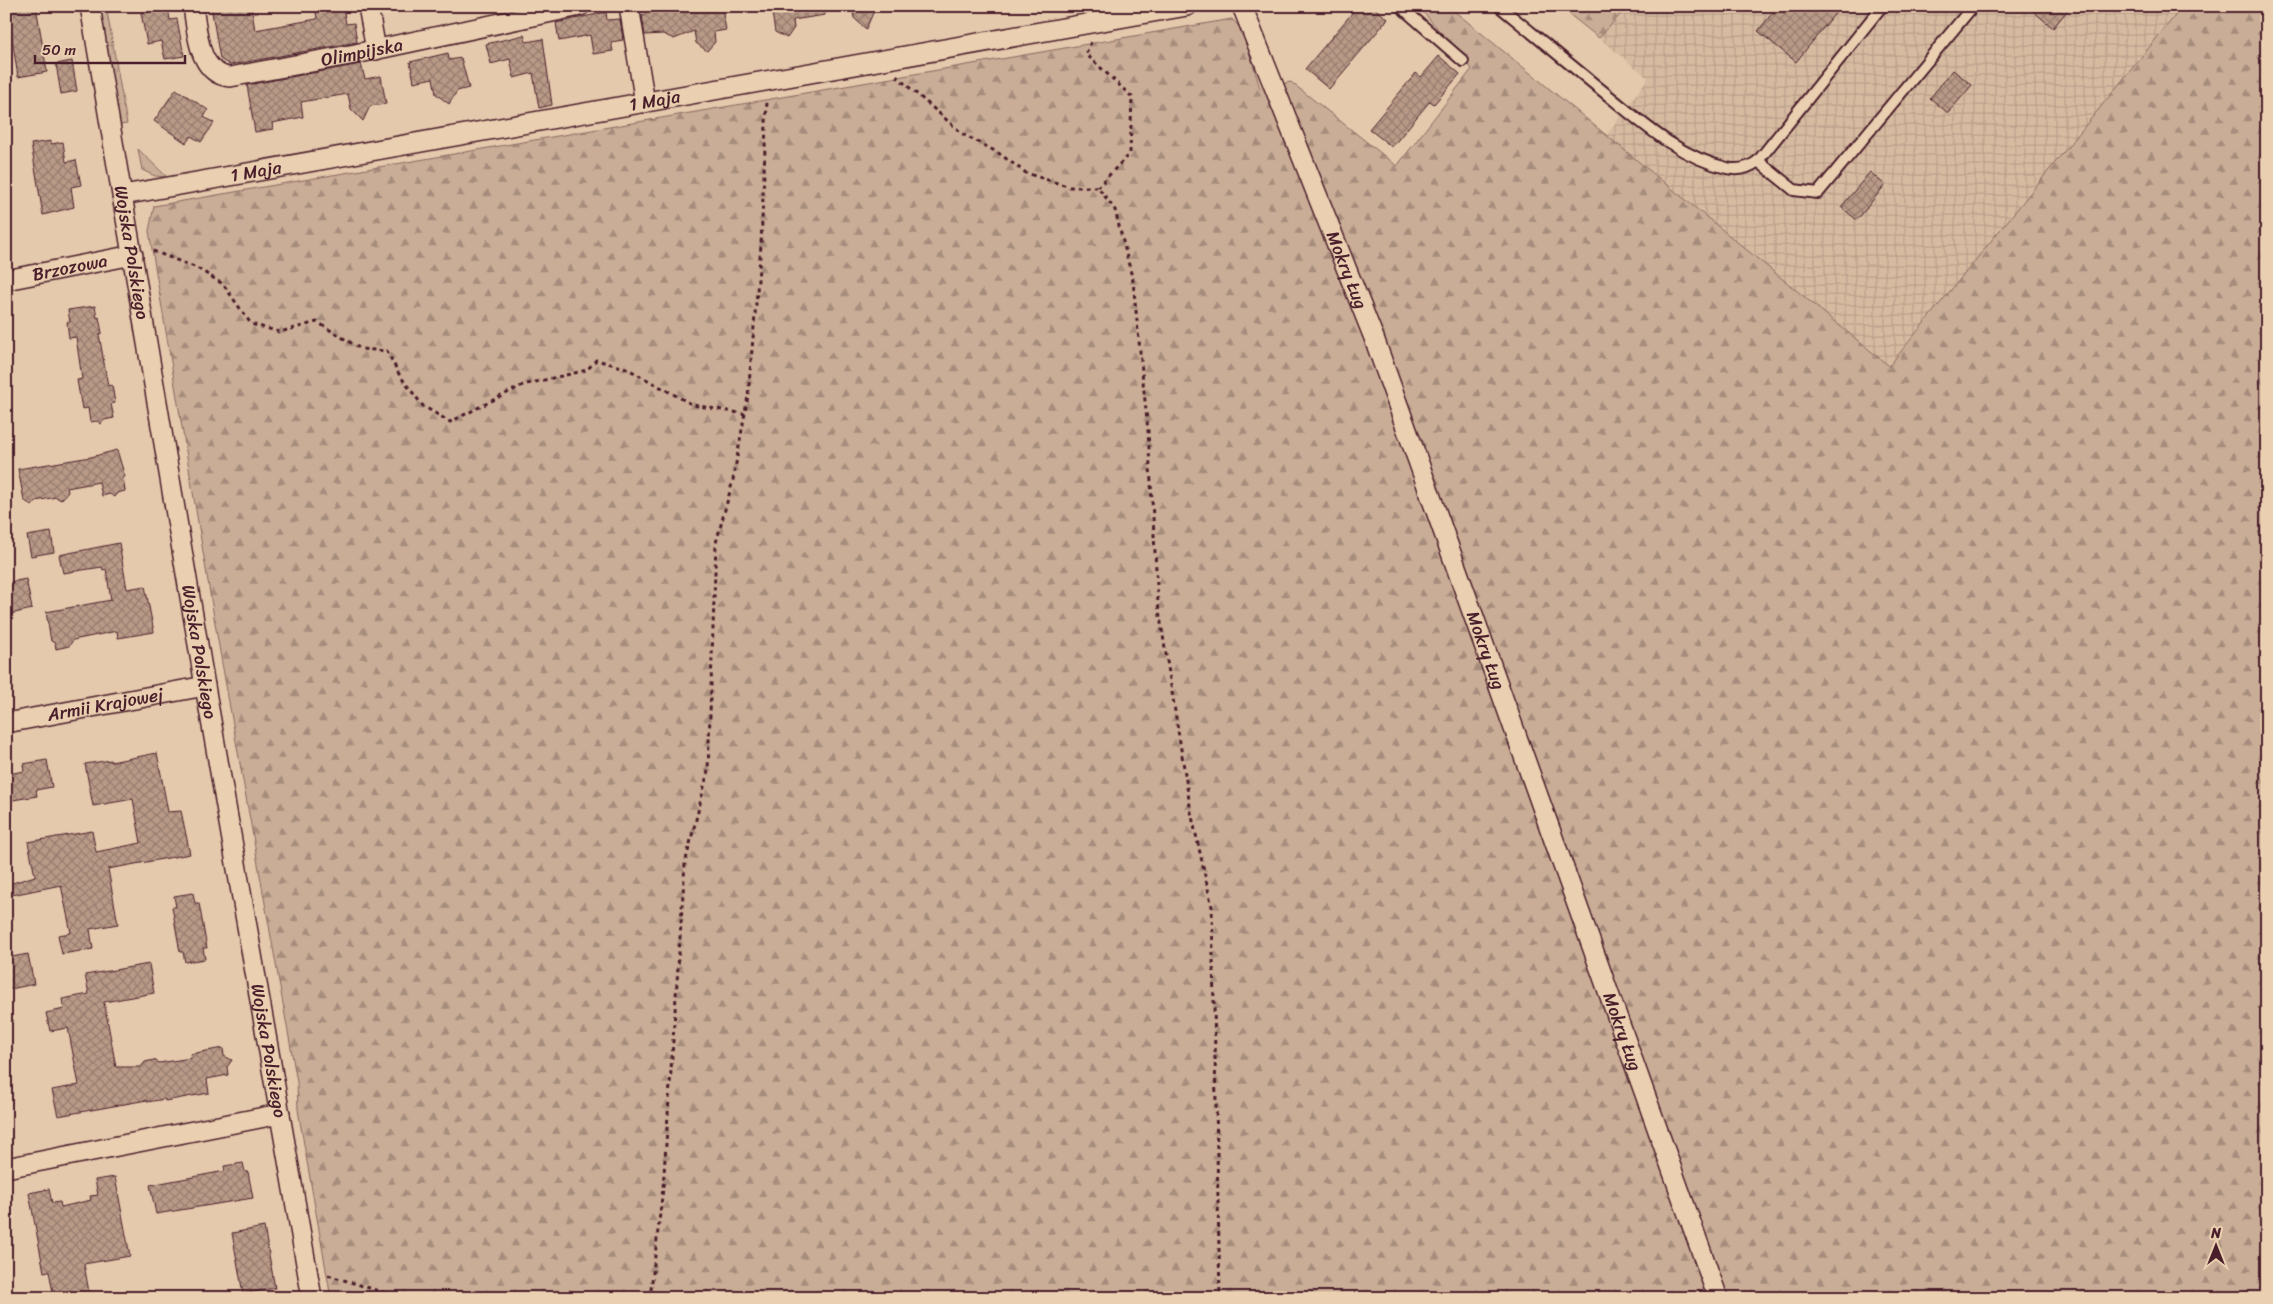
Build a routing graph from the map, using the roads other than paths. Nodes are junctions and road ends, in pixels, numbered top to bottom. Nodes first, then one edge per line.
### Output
1 (90, 6) edge
2 (193, 6) edge
3 (368, 6) edge
4 (580, 6) edge
5 (629, 6) edge
6 (1186, 6) edge
7 (1242, 6) edge
8 (1400, 6) edge
9 (1499, 6) edge
10 (1882, 6) edge
11 (1973, 6) edge
12 (376, 50) junction
13 (1463, 61) dead end
14 (645, 103) junction
15 (1758, 161) junction
16 (123, 195) junction
17 (133, 255) junction
18 (6, 280) edge
19 (205, 686) junction
20 (6, 723) edge
21 (280, 1114) junction
22 (6, 1168) edge
23 (312, 1298) edge
24 (1718, 1298) edge

1 - 16 street, Wojska Polskiego
2 - 12 street, Olimpijska
3 - 12 street
4 - 12 street, Olimpijska
5 - 14 street
6 - 14 street, 1 Maja
7 - 24 street, Mokry Ług
8 - 13 lane
9 - 15 lane
10 - 15 lane
11 - 15 lane
14 - 16 street, 1 Maja
16 - 17 street, Wojska Polskiego
17 - 18 street, Brzozowa
17 - 19 street, Wojska Polskiego
19 - 20 street, Armii Krajowej
19 - 21 street, Wojska Polskiego
21 - 22 street
21 - 23 street, Wojska Polskiego

